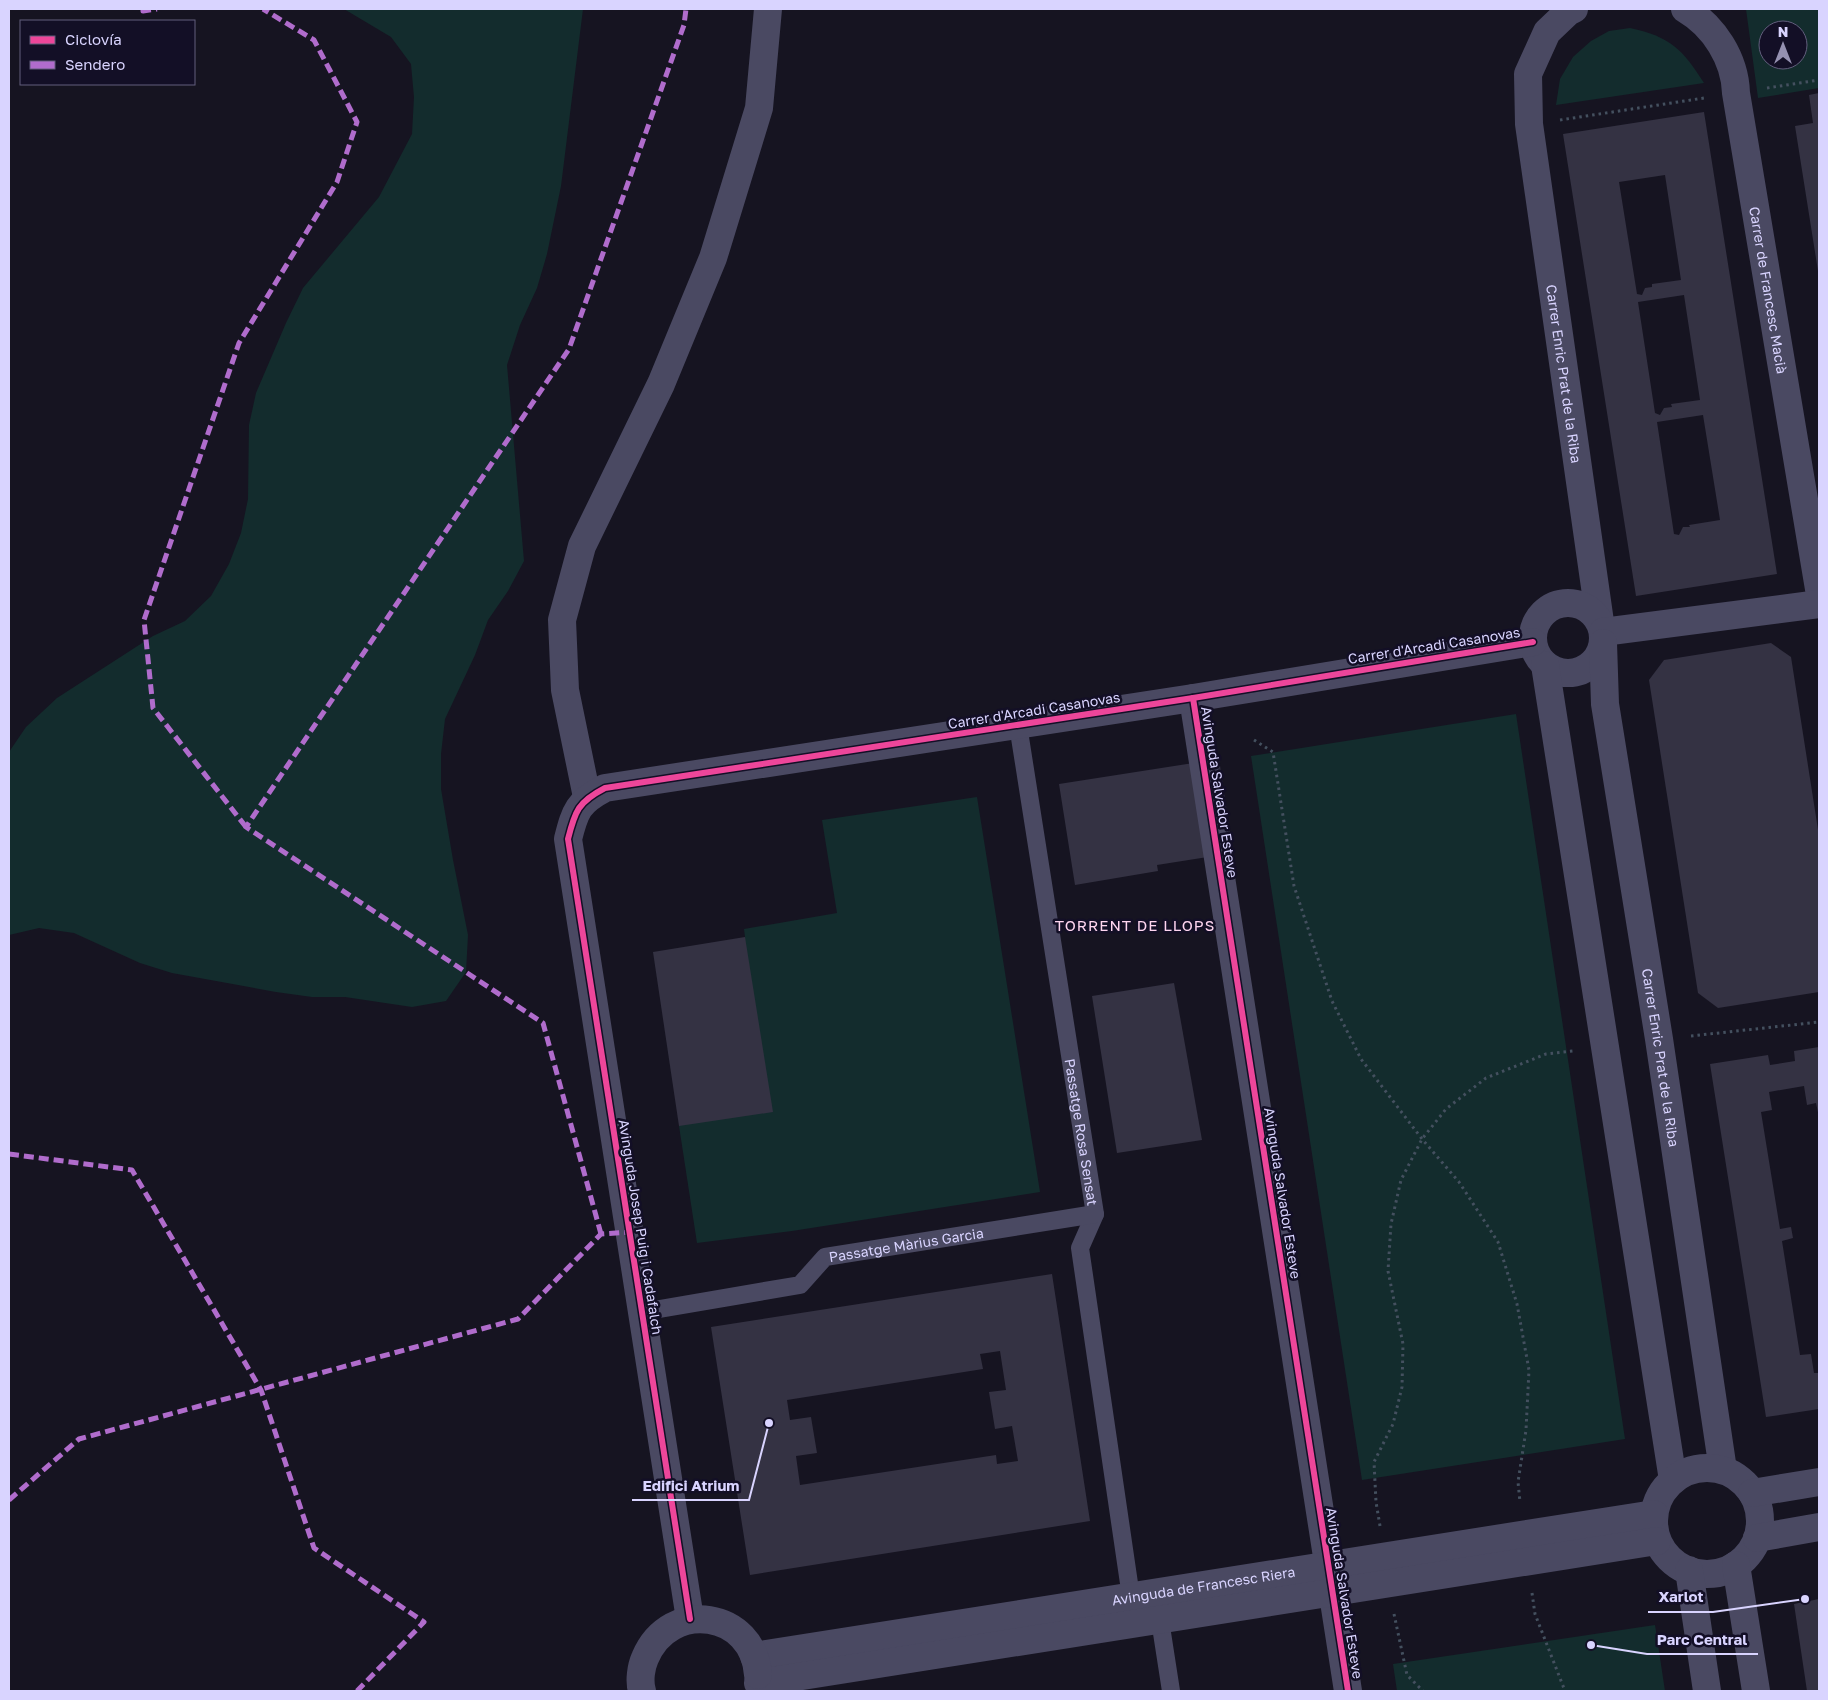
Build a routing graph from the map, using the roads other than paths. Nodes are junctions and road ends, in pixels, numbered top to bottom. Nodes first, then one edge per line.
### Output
1 (768, 9) edge
2 (1574, 9) edge
3 (1685, 9) edge
4 (1819, 589) edge
5 (1819, 604) edge
6 (1602, 633) junction
7 (1539, 653) junction
8 (1193, 698) junction
9 (1018, 724) junction
10 (587, 797) junction
11 (1095, 1214) junction
12 (642, 1312) junction
13 (1723, 1470) junction
14 (1673, 1480) junction
15 (1819, 1482) edge
16 (1752, 1493) junction
17 (1654, 1514) junction
18 (1819, 1527) edge
19 (1757, 1538) junction
20 (1657, 1541) junction
21 (1736, 1565) junction
22 (1328, 1566) junction
23 (1689, 1570) junction
24 (1332, 1593) junction
25 (1131, 1597) junction
26 (690, 1619) junction
27 (1160, 1620) junction
28 (754, 1656) junction
29 (757, 1687) edge
30 (642, 1691) edge
31 (1171, 1691) edge
32 (1348, 1691) edge
33 (1707, 1691) edge
34 (1756, 1691) edge

1 - 10 street
2 - 6 street, Carrer Enric Prat de la Riba
3 - 4 street, Carrer de Francesc Macià
5 - 6 street
6 - 7 street
6 - 7 street
6 - 13 street, Carrer Enric Prat de la Riba
7 - 8 street, Carrer d'Arcadi Casanovas
7 - 14 street
8 - 9 street, Carrer d'Arcadi Casanovas
8 - 22 street, Avinguda Salvador Esteve
9 - 10 street, Carrer d'Arcadi Casanovas
9 - 11 lane, Passatge Rosa Sensat
10 - 12 street, Avinguda Josep Puig i Cadafalch
11 - 12 lane, Passatge Màrius Garcia
11 - 25 lane, Passatge Rosa Sensat
12 - 26 street, Avinguda Josep Puig i Cadafalch
13 - 14 street
13 - 16 street
14 - 17 street
15 - 16 street
16 - 19 street
17 - 20 street
17 - 22 street, Avinguda de Francesc Riera
18 - 19 street
19 - 21 street
20 - 23 street
20 - 24 street, Avinguda de Francesc Riera
21 - 23 street
21 - 34 street
22 - 24 street, Avinguda Salvador Esteve
22 - 25 street, Avinguda de Francesc Riera
23 - 33 street
24 - 27 street, Avinguda de Francesc Riera
24 - 32 street, Avinguda Salvador Esteve
25 - 28 street, Avinguda de Francesc Riera
26 - 28 street
26 - 30 street
27 - 29 street, Avinguda de Francesc Riera
27 - 31 lane
28 - 29 street

